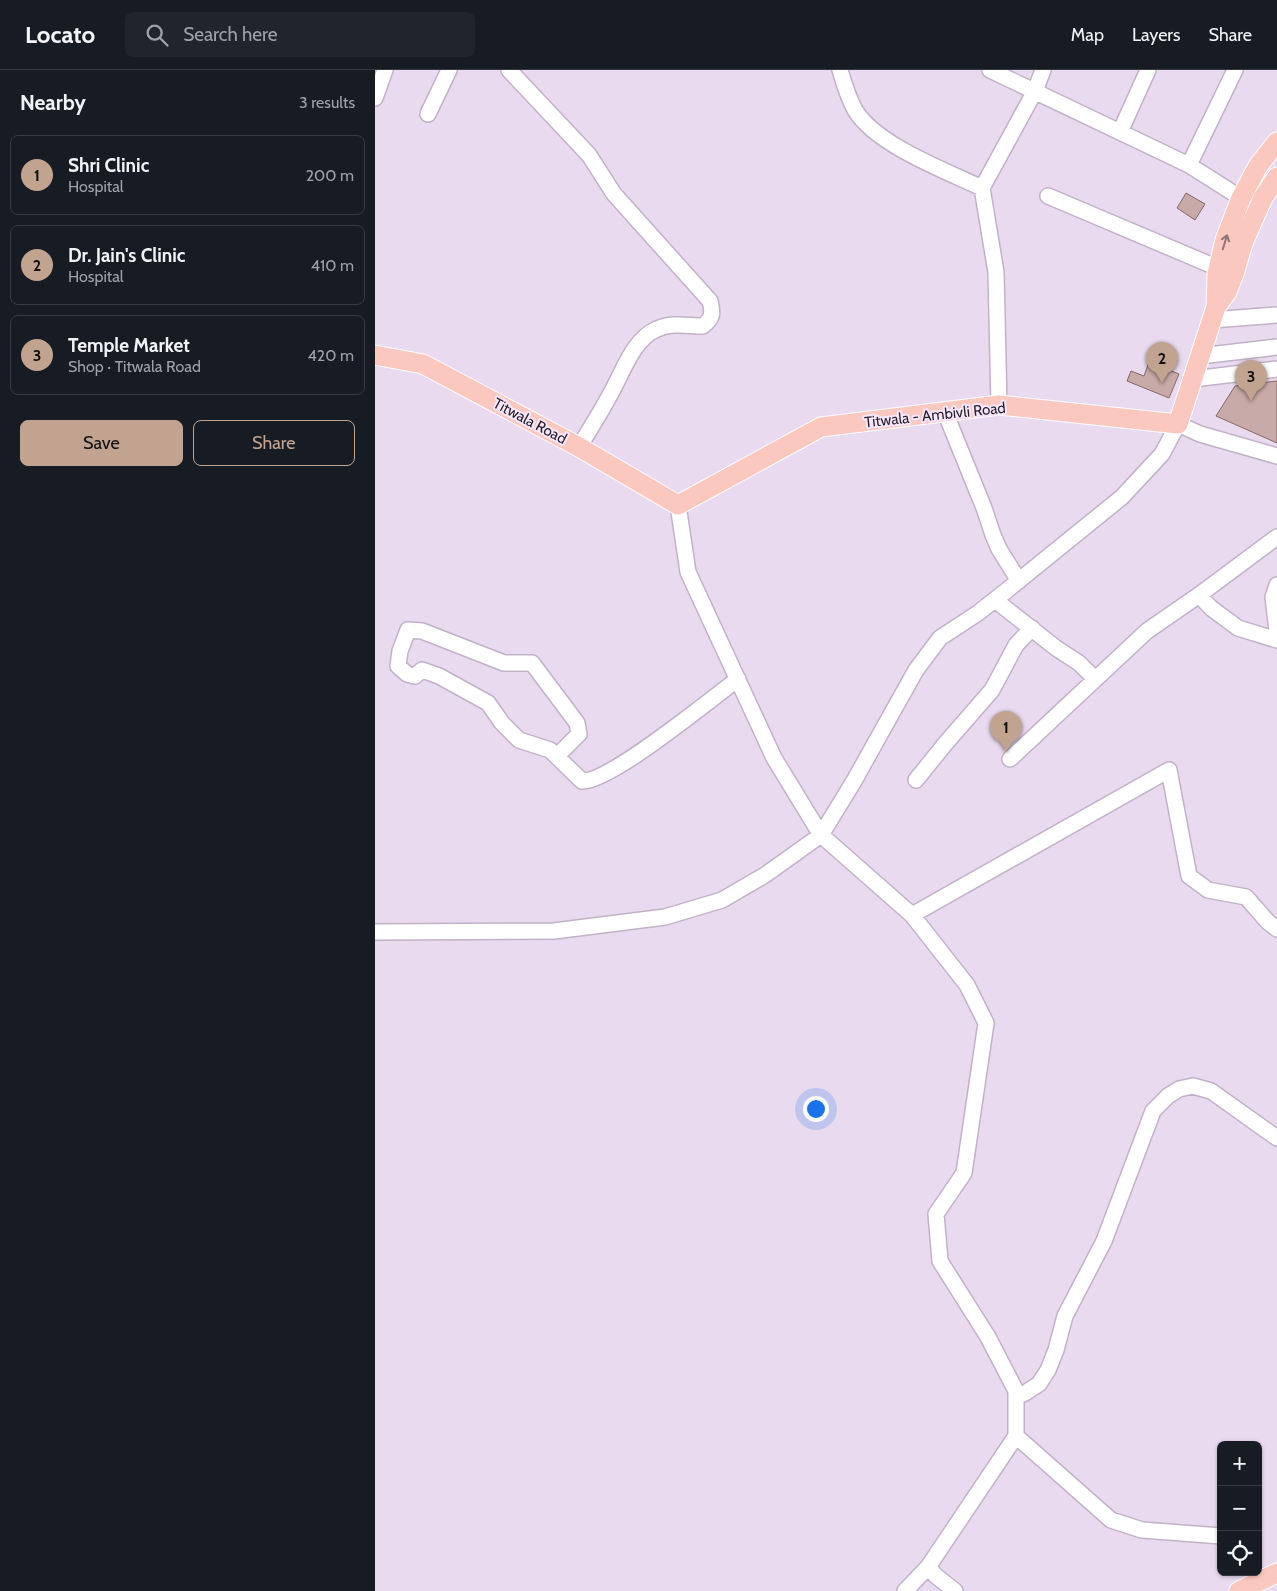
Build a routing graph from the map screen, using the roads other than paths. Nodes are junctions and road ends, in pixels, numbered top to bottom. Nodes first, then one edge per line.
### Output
1 (385, 70) edge
2 (449, 70) edge
3 (509, 70) edge
4 (840, 70) edge
5 (990, 70) edge
6 (1043, 70) edge
7 (1148, 70) edge
8 (1235, 70) edge
9 (1035, 91) junction
10 (375, 98) edge
11 (428, 114) dead end
12 (1120, 132) junction
13 (1277, 142) edge
14 (1189, 165) junction
15 (1277, 176) edge
16 (982, 188) junction
17 (1048, 196) dead end
18 (1241, 198) junction
19 (1218, 268) junction
20 (1214, 314) junction
21 (1277, 315) edge
22 (1277, 347) edge
23 (375, 354) edge
24 (1200, 356) junction
25 (1277, 369) edge
26 (1193, 379) junction
27 (999, 405) junction
28 (945, 412) junction
29 (1178, 424) junction
30 (579, 447) junction
31 (1277, 456) edge
32 (678, 505) junction
33 (1277, 537) edge
34 (1019, 581) junction
35 (1277, 585) edge
36 (1199, 595) junction
37 (995, 600) junction
38 (1032, 628) junction
39 (1277, 631) edge
40 (1277, 640) edge
41 (738, 679) junction
42 (1095, 679) junction
43 (557, 756) junction
44 (1010, 759) dead end
45 (916, 780) dead end
46 (821, 835) junction
47 (912, 915) junction
48 (1277, 929) edge
49 (375, 932) edge
50 (1277, 1138) edge
51 (1016, 1397) junction
52 (1015, 1436) junction
53 (1217, 1536) edge
54 (928, 1567) junction
55 (1277, 1573) edge
56 (905, 1591) edge
57 (955, 1591) edge
58 (1239, 1591) edge

1 - 10 street
2 - 11 street
3 - 30 street
4 - 16 street
5 - 9 street
6 - 9 street
7 - 12 street
8 - 14 street
9 - 12 street
9 - 16 street
12 - 14 street
13 - 18 main road
14 - 18 street
15 - 20 main road
16 - 27 street
17 - 19 street
19 -> 18 main road
19 - 20 main road
20 - 21 street
20 - 24 main road
22 - 24 street
23 - 30 main road, Titwala Road
24 - 26 main road
25 - 26 street
26 - 29 main road
27 - 28 main road, Titwala - Ambivli Road
27 - 29 main road, Titwala - Ambivli Road
28 - 32 main road, Titwala - Ambivli Road
28 - 34 street
29 - 31 street
29 - 34 street
30 - 32 main road, Titwala Road
32 - 41 street
33 - 36 street
34 - 37 street
35 - 39 street
36 - 40 street
36 - 42 street
37 - 38 street
37 - 46 street
38 - 42 street
38 - 45 street
41 - 43 street
41 - 46 street
42 - 44 street
43 - 43 street
46 - 47 street
46 - 49 street
47 - 48 street
47 - 51 street
50 - 51 street
51 - 52 street
52 - 53 street
52 - 54 street
54 - 56 street
54 - 57 street
55 - 58 main road

